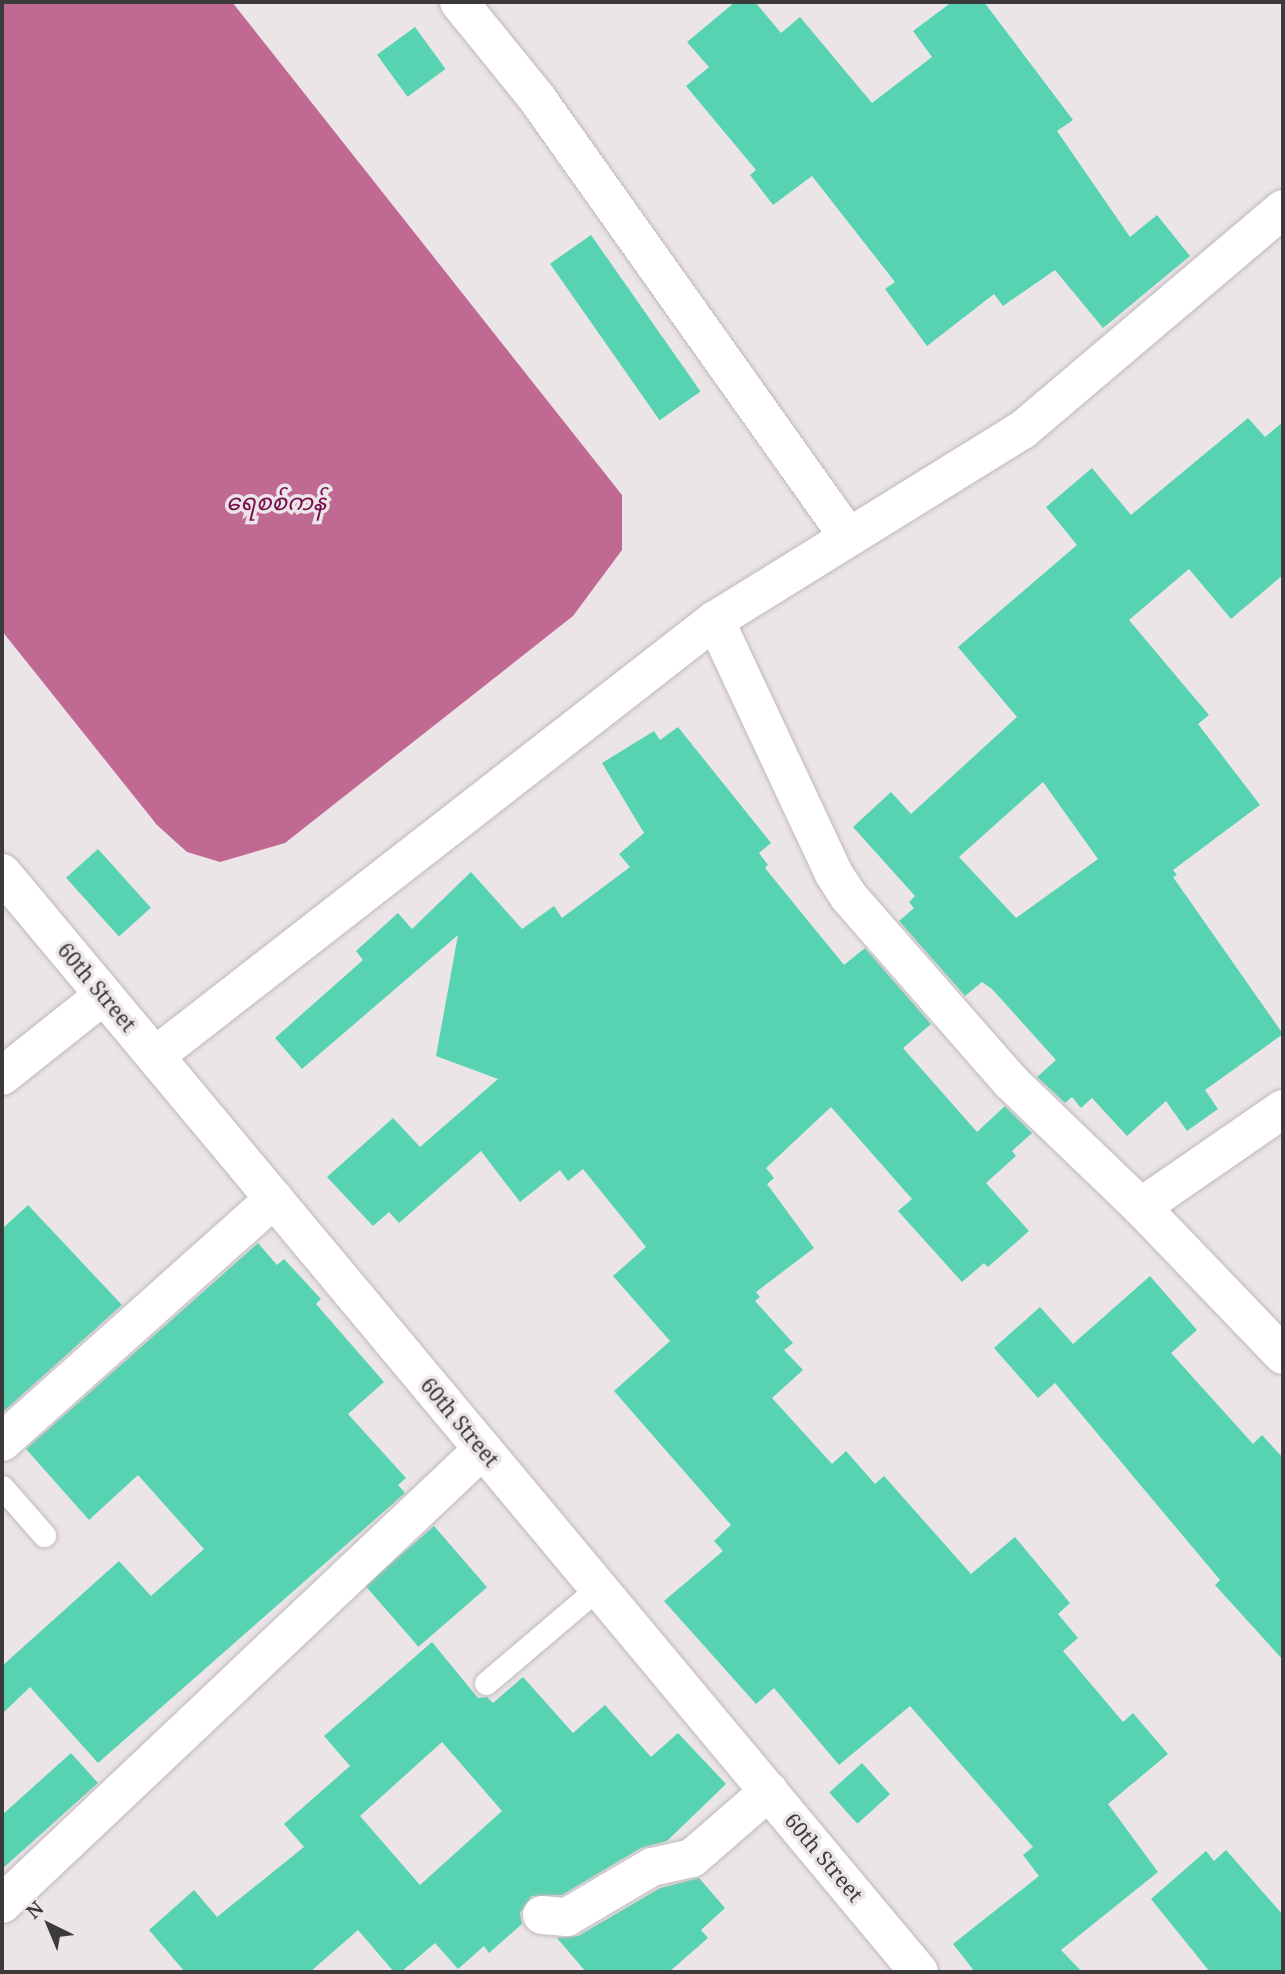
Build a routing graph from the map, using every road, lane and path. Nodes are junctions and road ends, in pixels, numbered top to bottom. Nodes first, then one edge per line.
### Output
1 (459, 2) edge
2 (1283, 209) edge
3 (847, 535) junction
4 (715, 620) junction
5 (2, 873) edge
6 (104, 995) junction
7 (155, 1056) junction
8 (2, 1076) edge
9 (1283, 1109) edge
10 (274, 1199) junction
11 (1141, 1206) junction
12 (1283, 1355) edge
13 (2, 1442) edge
14 (483, 1449) junction
15 (2, 1487) edge
16 (44, 1535) dead end
17 (599, 1587) junction
18 (486, 1684) dead end
19 (769, 1791) junction
20 (2, 1904) edge
21 (542, 1915) dead end
22 (919, 1972) edge

1 - 3 street
2 - 3 street
3 - 4 street
4 - 7 street
4 - 11 street
5 - 6 street, 60th Street
6 - 7 street, 60th Street
6 - 8 street
7 - 10 street, 60th Street
9 - 11 street
10 - 13 street
10 - 14 street, 60th Street
11 - 12 street
14 - 17 street, 60th Street
14 - 20 street
15 - 16 lane
17 - 18 lane
17 - 19 street, 60th Street
19 - 21 street
19 - 22 street, 60th Street

